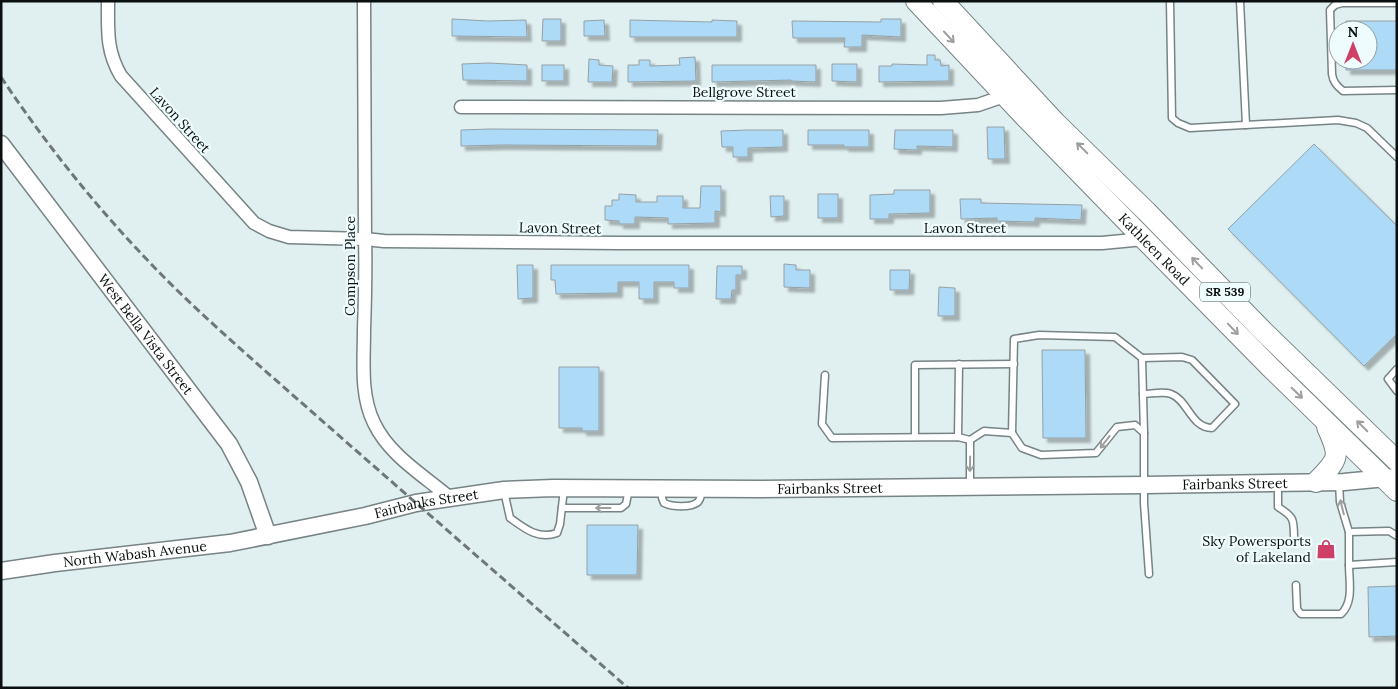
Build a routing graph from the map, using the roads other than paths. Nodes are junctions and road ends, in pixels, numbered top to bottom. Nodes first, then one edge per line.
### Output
1 (108, 1) edge
2 (364, 1) edge
3 (916, 1) edge
4 (942, 1) edge
5 (1170, 1) edge
6 (1240, 1) edge
7 (1397, 3) edge
8 (1023, 87) junction
9 (1397, 90) edge
10 (1006, 97) junction
11 (461, 107) dead end
12 (1246, 125) junction
13 (1, 144) edge
14 (1397, 157) edge
15 (366, 239) junction
16 (1144, 239) junction
17 (1142, 358) junction
18 (959, 364) junction
19 (1014, 364) junction
20 (1397, 369) edge
21 (825, 375) dead end
22 (1397, 390) edge
23 (1143, 394) junction
24 (1324, 418) junction
25 (1012, 433) junction
26 (1144, 433) junction
27 (915, 437) junction
28 (958, 437) junction
29 (970, 440) junction
30 (1394, 470) edge
31 (1278, 482) junction
32 (1316, 482) junction
33 (1339, 482) junction
34 (1145, 485) junction
35 (970, 487) junction
36 (564, 488) junction
37 (629, 488) junction
38 (504, 490) junction
39 (449, 497) junction
40 (562, 508) junction
41 (1349, 532) junction
42 (268, 536) junction
43 (1397, 536) edge
44 (1294, 538) dead end
45 (1397, 562) edge
46 (1349, 565) junction
47 (1, 571) edge
48 (1149, 574) dead end
49 (1296, 585) dead end

1 - 15 street, Lavon Street
2 - 15 street, Compson Place
3 -> 10 main road, Kathleen Road / SR 539
4 - 8 main road, Kathleen Road / SR 539
5 - 12 lane
6 - 12 lane
7 - 9 lane
8 - 10 street, Bellgrove Street
30 -> 8 main road, Kathleen Road / SR 539
10 - 11 street, Bellgrove Street
10 - 16 main road, Kathleen Road / SR 539
12 - 14 lane
13 - 42 street, West Bella Vista Street
15 - 16 street, Lavon Street
15 - 39 street, Compson Place
16 -> 24 main road, Kathleen Road / SR 539
17 - 19 lane
17 - 23 lane
17 - 23 lane
18 - 19 lane
18 - 27 lane
18 - 28 lane
19 - 25 lane
20 - 22 lane
21 - 27 lane
23 - 26 lane
24 - 30 main road, Kathleen Road / SR 539
24 - 32 main road
26 -> 25 lane
25 - 29 lane
26 - 34 lane
27 - 28 lane
28 - 29 lane
29 -> 35 lane
30 - 33 street, Fairbanks Street
31 - 32 street, Fairbanks Street
31 - 34 street, Fairbanks Street
31 - 44 lane
32 - 33 street, Fairbanks Street
41 -> 33 lane
34 - 35 street, Fairbanks Street
34 - 48 lane
35 - 37 street, Fairbanks Street
36 - 37 street, Fairbanks Street
36 - 38 street, Fairbanks Street
36 - 40 lane
37 -> 40 lane
38 - 39 street, Fairbanks Street
38 - 40 lane
39 - 42 street, Fairbanks Street
41 - 43 lane
41 - 46 lane
42 - 47 street, North Wabash Avenue
45 - 46 lane
46 - 49 lane

